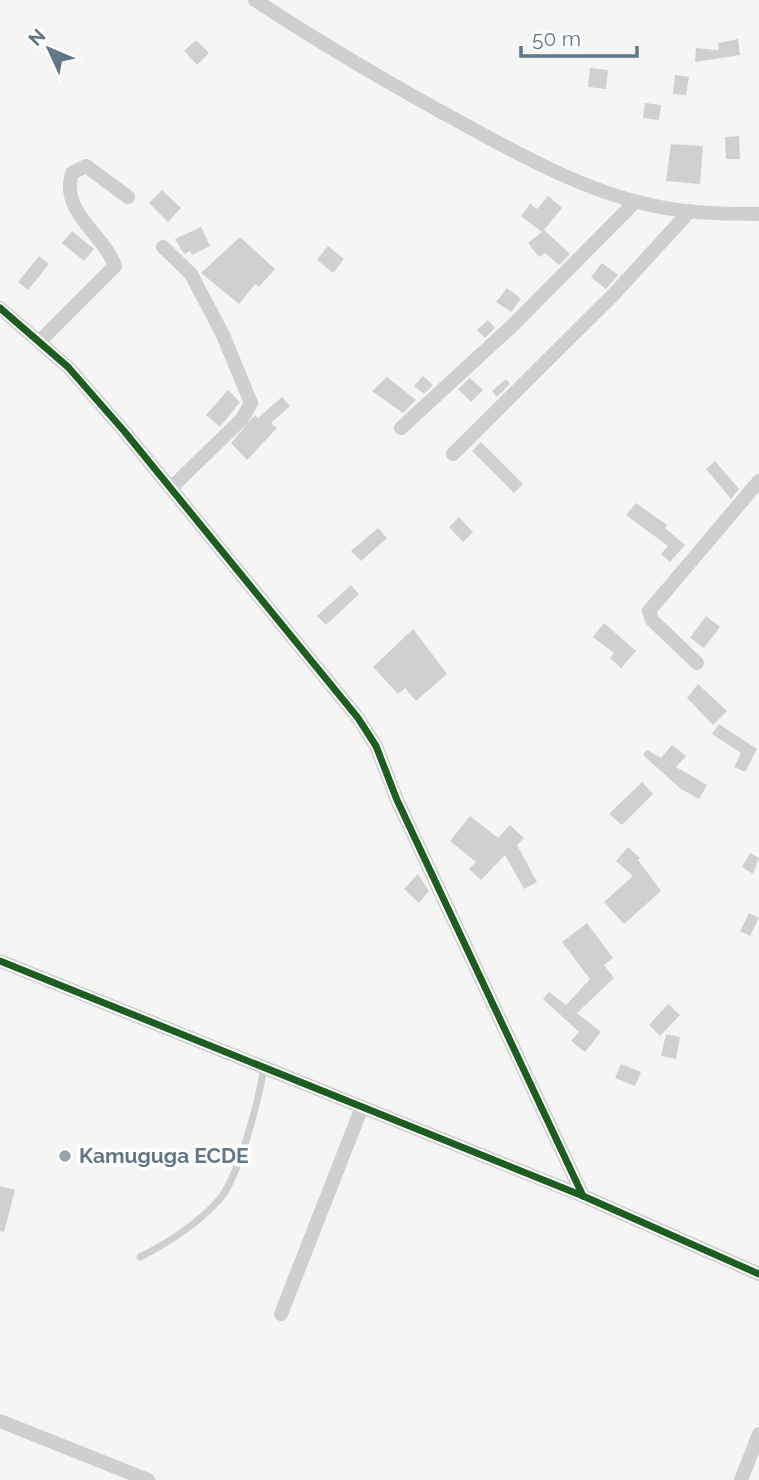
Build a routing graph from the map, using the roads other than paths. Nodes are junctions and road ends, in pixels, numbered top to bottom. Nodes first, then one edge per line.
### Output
1 (255, 0) edge
2 (128, 197) dead end
3 (635, 202) junction
4 (690, 211) junction
5 (759, 214) edge
6 (163, 247) dead end
7 (0, 308) edge
8 (41, 340) junction
9 (401, 428) dead end
10 (453, 454) dead end
11 (759, 481) edge
12 (172, 487) junction
13 (697, 663) dead end
14 (0, 961) edge
15 (264, 1068) junction
16 (362, 1107) junction
17 (583, 1196) junction
18 (140, 1257) dead end
19 (759, 1274) edge
20 (281, 1314) dead end
21 (0, 1421) edge
22 (759, 1434) edge
23 (148, 1480) edge
24 (741, 1480) edge

1 - 3 street
2 - 8 street
3 - 4 street
3 - 9 street
4 - 5 street
4 - 10 street
6 - 12 street
7 - 8 street
8 - 12 street
11 - 13 street
12 - 17 street
14 - 15 street
15 - 16 street
15 - 18 lane
16 - 17 street
16 - 20 street
17 - 19 street
21 - 23 street
22 - 24 street

